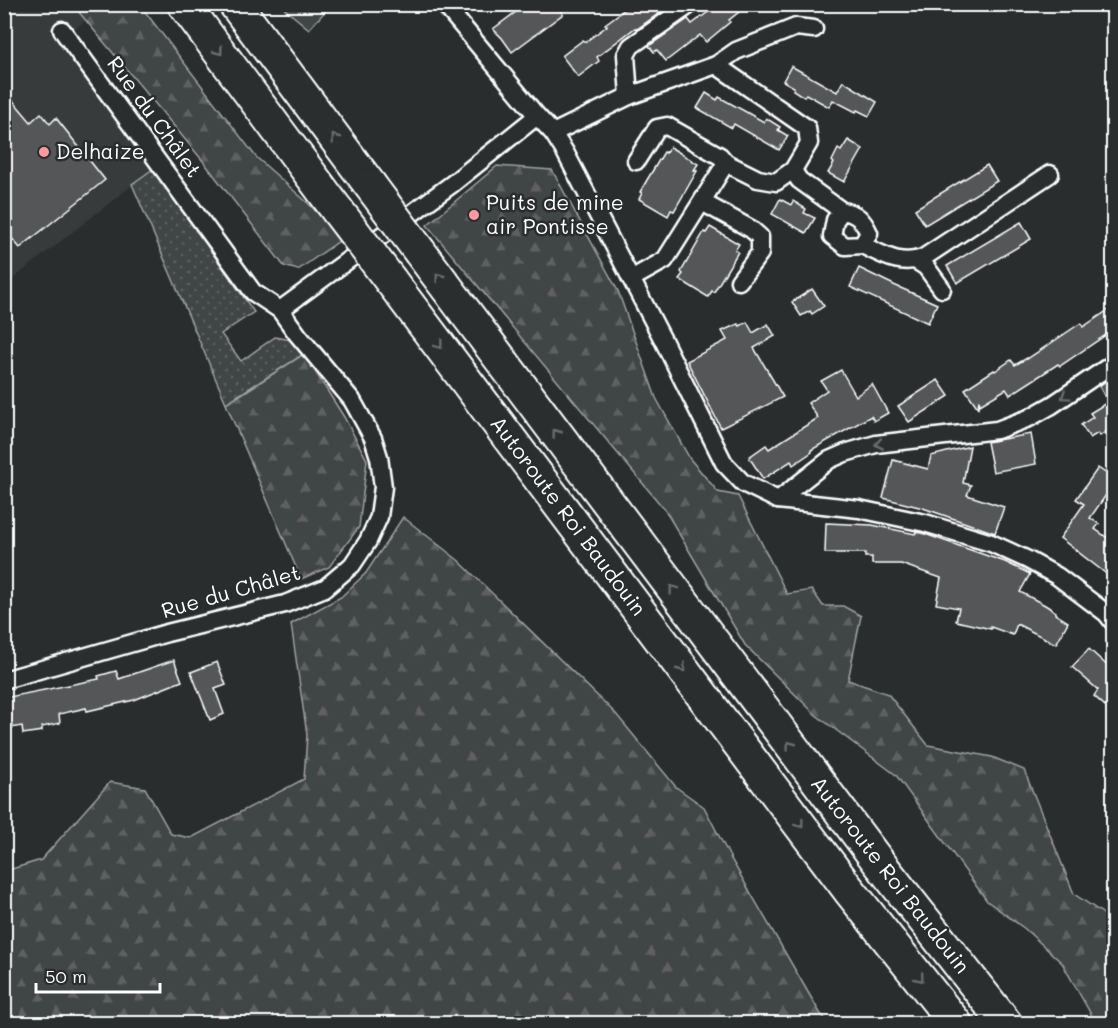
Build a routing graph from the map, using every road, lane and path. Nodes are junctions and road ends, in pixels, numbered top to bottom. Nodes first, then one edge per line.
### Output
1 (184, 4) edge
2 (235, 4) edge
3 (444, 4) edge
4 (691, 4) edge
5 (814, 29) dead end
6 (62, 30) dead end
7 (716, 65) junction
8 (628, 96) junction
9 (537, 116) junction
10 (553, 133) junction
11 (636, 161) dead end
12 (726, 163) junction
13 (793, 170) junction
14 (1050, 174) dead end
15 (702, 202) junction
16 (842, 212) junction
17 (862, 246) junction
18 (915, 260) junction
19 (631, 279) junction
20 (739, 280) dead end
21 (942, 289) dead end
22 (280, 310) junction
23 (1113, 363) edge
24 (778, 500) junction
25 (1113, 623) edge
26 (4, 680) edge
27 (956, 1023) edge
28 (1006, 1023) edge

1 -> 27 highway, Autoroute Roi Baudouin, bridge
28 -> 2 highway, Autoroute Roi Baudouin, bridge
3 - 9 street
4 - 8 street
5 - 7 street
6 - 22 street, Rue du Châlet
7 - 8 street
7 - 13 street
8 - 10 street
9 - 10 street
9 - 22 street
10 - 19 street
11 - 12 street
12 - 13 street
12 - 15 street
13 - 16 street
14 - 18 street
15 - 19 street
15 - 20 street
16 - 17 street
16 - 17 street
17 - 18 street
18 - 21 street
19 - 24 street
22 - 26 street, Rue du Châlet
23 -> 24 street
24 - 25 street

